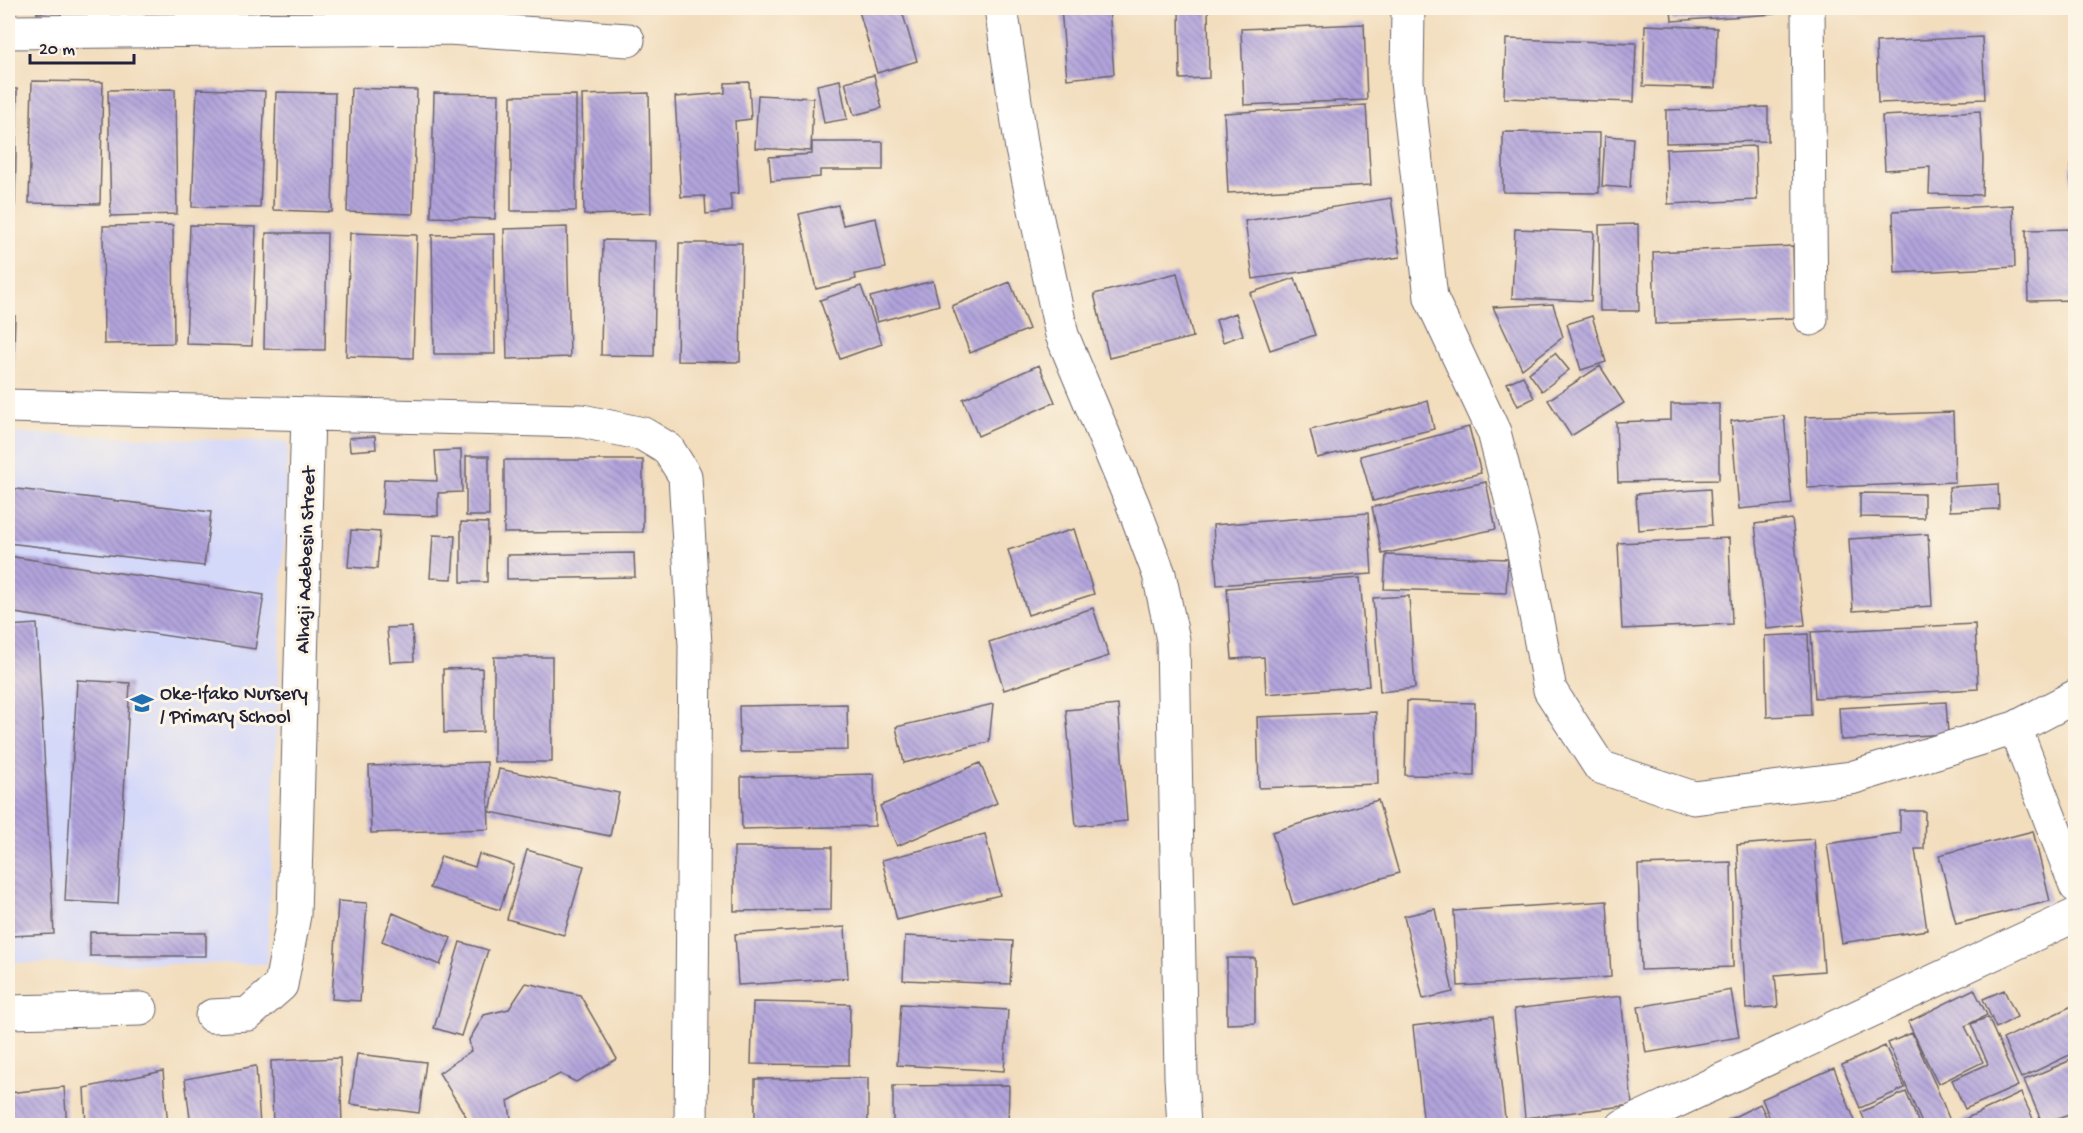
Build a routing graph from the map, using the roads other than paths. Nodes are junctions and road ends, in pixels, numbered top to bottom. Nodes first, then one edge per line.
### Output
1 (1001, 8) edge
2 (1408, 8) edge
3 (1808, 8) edge
4 (448, 18) edge
5 (8, 32) edge
6 (628, 40) dead end
7 (1810, 319) dead end
8 (8, 406) edge
9 (308, 414) junction
10 (2076, 696) edge
11 (2015, 728) junction
12 (2076, 886) edge
13 (2076, 915) edge
14 (141, 1009) dead end
15 (8, 1012) edge
16 (212, 1016) dead end
17 (691, 1125) edge
18 (1184, 1125) edge
19 (1623, 1125) edge

1 - 18 street
2 - 11 street
3 - 7 street
4 - 5 street
4 - 6 street
8 - 9 street
9 - 16 street, Alhaji Adebesin Street
9 - 17 street
10 - 11 street
11 - 12 street
13 - 19 street
14 - 15 street

